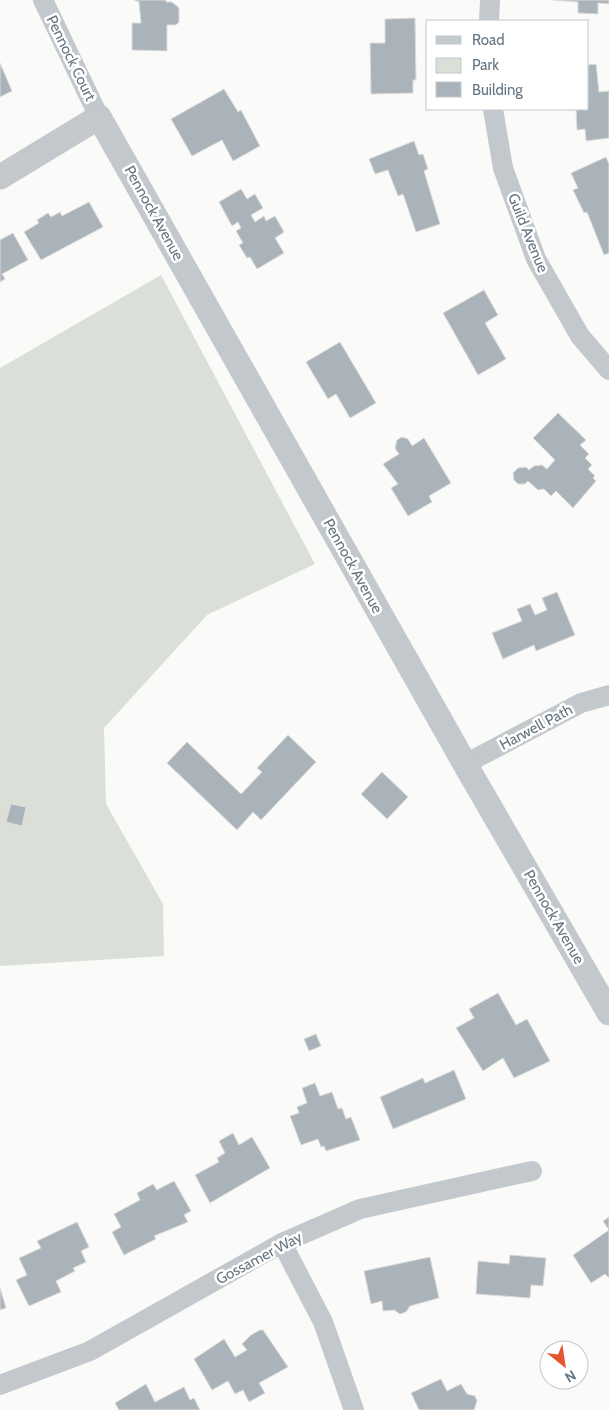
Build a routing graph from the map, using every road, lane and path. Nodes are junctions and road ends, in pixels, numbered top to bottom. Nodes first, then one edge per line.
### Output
1 (43, 0) edge
2 (490, 0) edge
3 (489, 20) edge
4 (494, 110) edge
5 (99, 117) junction
6 (0, 177) edge
7 (609, 370) edge
8 (609, 695) edge
9 (465, 764) junction
10 (609, 1013) edge
11 (532, 1172) dead end
12 (282, 1243) junction
13 (0, 1385) edge
14 (354, 1410) edge

1 - 5 street, Pennock Court
2 - 3 street
4 - 7 street, Guild Avenue
5 - 6 street
5 - 9 street, Pennock Avenue
8 - 9 street, Harwell Path
9 - 10 street, Pennock Avenue
11 - 12 street, Gossamer Way
12 - 13 street, Gossamer Way
12 - 14 street

